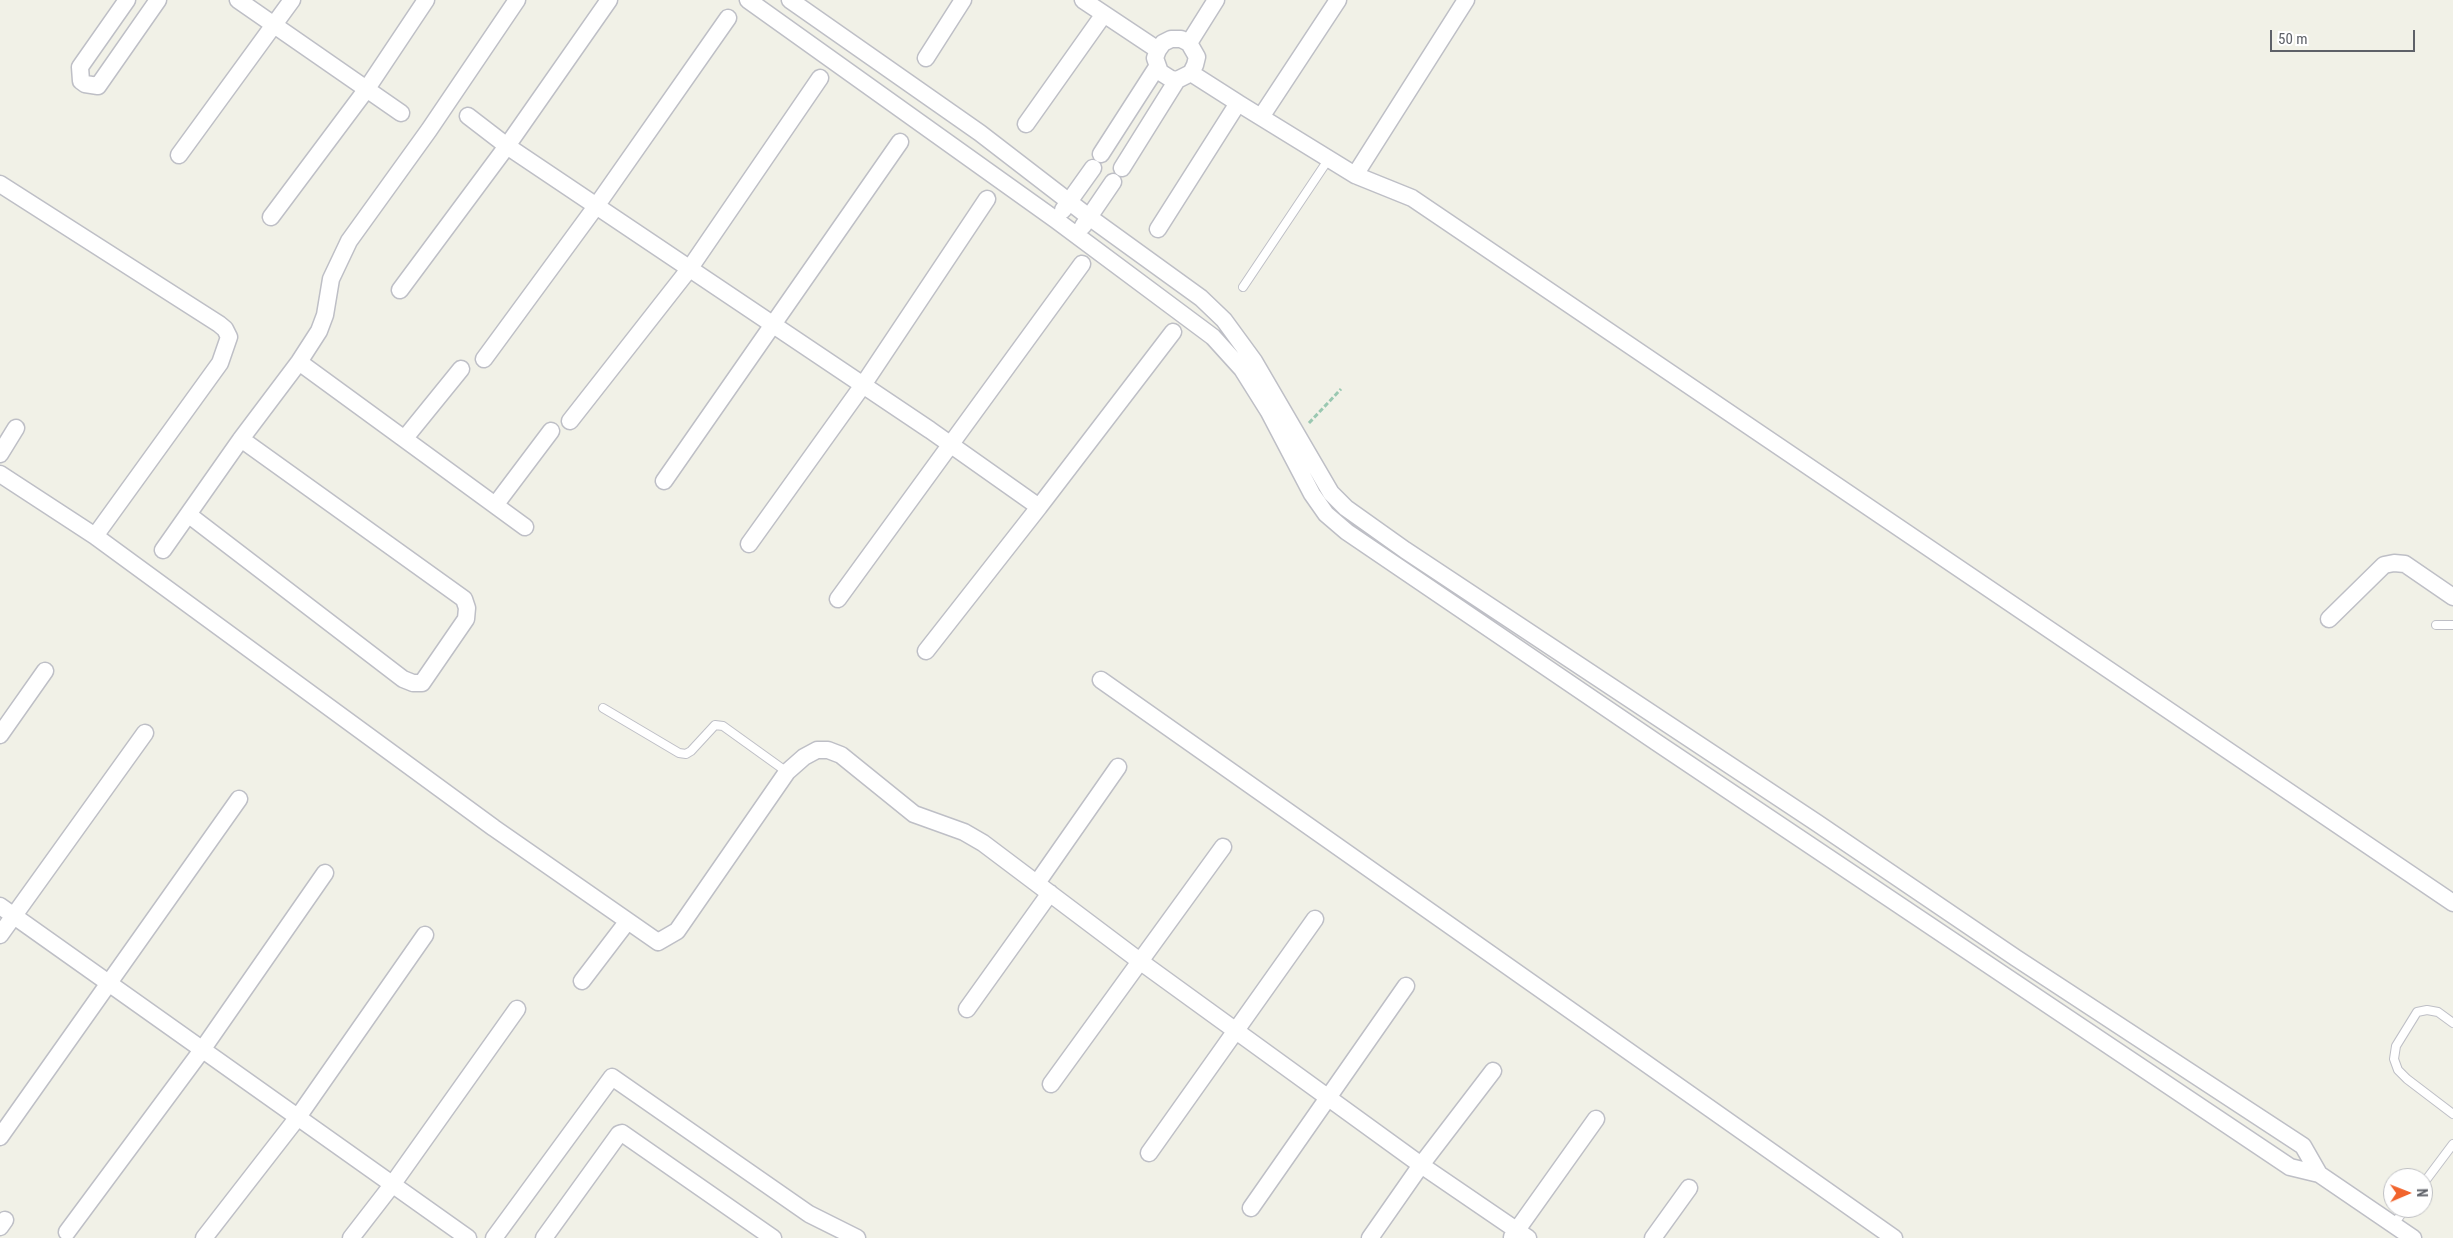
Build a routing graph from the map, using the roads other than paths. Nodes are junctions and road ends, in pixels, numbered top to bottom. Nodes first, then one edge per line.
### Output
1 (127, 0) edge
2 (158, 0) edge
3 (238, 0) edge
4 (292, 0) edge
5 (426, 0) edge
6 (517, 0) edge
7 (609, 0) edge
8 (748, 0) edge
9 (790, 0) edge
10 (963, 0) edge
11 (1085, 0) edge
12 (1216, 0) edge
13 (1338, 0) edge
14 (1466, 0) edge
15 (1104, 14) junction
16 (728, 18) dead end
17 (275, 26) junction
18 (1189, 43) junction
19 (1158, 50) junction
20 (926, 58) dead end
21 (1157, 67) junction
22 (1184, 76) junction
23 (820, 78) dead end
24 (366, 90) junction
25 (1238, 102) junction
26 (401, 113) dead end
27 (468, 116) dead end
28 (1262, 118) junction
29 (1026, 124) dead end
30 (900, 142) dead end
31 (507, 146) junction
32 (179, 155) dead end
33 (1328, 160) junction
34 (1355, 175) junction
35 (0, 184) edge
36 (987, 199) dead end
37 (1069, 202) junction
38 (598, 205) junction
39 (270, 217) dead end
40 (1089, 217) junction
41 (1056, 220) junction
42 (1158, 229) dead end
43 (1076, 235) junction
44 (1082, 264) dead end
45 (690, 268) junction
46 (1243, 287) dead end
47 (400, 290) dead end
48 (1201, 298) junction
49 (1181, 323) junction
50 (774, 325) junction
51 (484, 359) dead end
52 (299, 362) junction
53 (1248, 365) junction
54 (461, 369) dead end
55 (863, 385) junction
56 (1274, 406) junction
57 (570, 421) dead end
58 (16, 428) dead end
59 (551, 431) dead end
60 (405, 438) junction
61 (241, 439) junction
62 (951, 446) junction
63 (0, 454) edge
64 (1, 476) edge
65 (664, 481) dead end
66 (496, 504) junction
67 (1038, 507) junction
68 (189, 515) junction
69 (525, 526) dead end
70 (95, 536) junction
71 (748, 544) dead end
72 (163, 550) dead end
73 (2453, 597) edge
74 (838, 599) dead end
75 (2329, 619) dead end
76 (2436, 625) dead end
77 (2453, 625) edge
78 (926, 651) dead end
79 (45, 671) dead end
80 (1101, 680) dead end
81 (603, 708) dead end
82 (145, 734) dead end
83 (0, 735) edge
84 (1118, 767) dead end
85 (787, 772) junction
86 (239, 798) dead end
87 (1223, 847) dead end
88 (325, 873) dead end
89 (1037, 883) junction
90 (1050, 893) junction
91 (2453, 903) edge
92 (0, 906) edge
93 (14, 916) junction
94 (1314, 919) dead end
95 (627, 922) junction
96 (0, 935) edge
97 (425, 935) dead end
98 (1141, 962) junction
99 (582, 981) dead end
100 (108, 982) junction
101 (1406, 986) dead end
102 (517, 1009) dead end
103 (966, 1009) dead end
104 (2453, 1022) edge
105 (1236, 1030) junction
106 (202, 1050) junction
107 (1493, 1071) dead end
108 (1051, 1084) dead end
109 (1328, 1097) junction
110 (2453, 1114) edge
111 (298, 1117) junction
112 (1596, 1119) dead end
113 (0, 1137) edge
114 (2453, 1144) edge
115 (1149, 1153) dead end
116 (1421, 1165) junction
117 (2433, 1171) edge
118 (2319, 1174) junction
119 (392, 1185) junction
120 (1689, 1188) dead end
121 (1251, 1208) dead end
122 (2398, 1218) edge
123 (2393, 1225) junction
124 (67, 1232) dead end
125 (1519, 1235) edge
126 (204, 1238) edge
127 (351, 1238) edge
128 (468, 1238) edge
129 (494, 1238) edge
130 (544, 1238) edge
131 (773, 1238) edge
132 (857, 1238) edge
133 (1370, 1238) edge
134 (1653, 1238) edge
135 (1894, 1238) edge
136 (2413, 1238) edge

1 - 2 street
3 - 17 street
4 - 17 street
5 - 24 street
6 - 52 street
7 - 31 street
8 - 41 street
9 - 37 street
10 - 20 street
11 - 15 street
12 - 18 street
13 - 28 street
14 - 34 street
15 - 19 street
15 - 29 street
16 - 38 street
17 - 24 street
17 - 32 street
18 - 19 street
18 - 22 street
19 - 21 street
21 - 22 street
21 - 37 street
22 - 25 street
22 - 40 street
23 - 45 street
24 - 26 street
24 - 39 street
25 - 28 street
25 - 42 street
27 - 31 street
28 - 33 street
30 - 50 street
31 - 38 street
31 - 47 street
33 - 34 street
33 - 46 lane
34 - 91 street
35 - 70 street
36 - 55 street
37 - 40 street
37 - 41 street
38 - 45 street
38 - 51 street
40 - 43 street
40 - 48 street
41 - 43 street
43 - 49 street
44 - 62 street
45 - 50 street
45 - 57 street
48 - 49 street
48 - 53 street
49 - 53 street
49 - 67 street
50 - 55 street
50 - 65 street
52 - 60 street
52 - 61 street
53 - 56 street
54 - 60 street
55 - 62 street
55 - 71 street
56 - 118 street
56 - 118 street
58 - 63 street
59 - 66 street
60 - 66 street
61 - 68 street
61 - 68 street
62 - 67 street
62 - 74 street
64 - 70 street
66 - 69 street
67 - 78 street
68 - 72 street
70 - 95 street
73 - 75 street
76 - 77 lane
79 - 83 street
80 - 135 street
81 - 85 lane
82 - 93 street
84 - 89 street
85 - 89 street
85 - 95 street
86 - 100 street
87 - 98 street
88 - 106 street
89 - 90 street
90 - 98 street
90 - 103 street
92 - 93 street
93 - 96 street
93 - 100 street
94 - 105 street
95 - 99 street
97 - 111 street
98 - 105 street
98 - 108 street
100 - 106 street
100 - 113 street
101 - 109 street
102 - 119 street
104 - 110 lane
105 - 109 street
105 - 115 street
106 - 111 street
106 - 124 street
107 - 116 street
109 - 116 street
109 - 121 street
111 - 119 street
111 - 126 street
112 - 125 street
114 - 117 lane
116 - 125 street
116 - 133 street
118 - 123 street
119 - 127 street
119 - 128 street
120 - 134 street
122 - 123 lane
123 - 136 street
129 - 132 street
130 - 131 street

